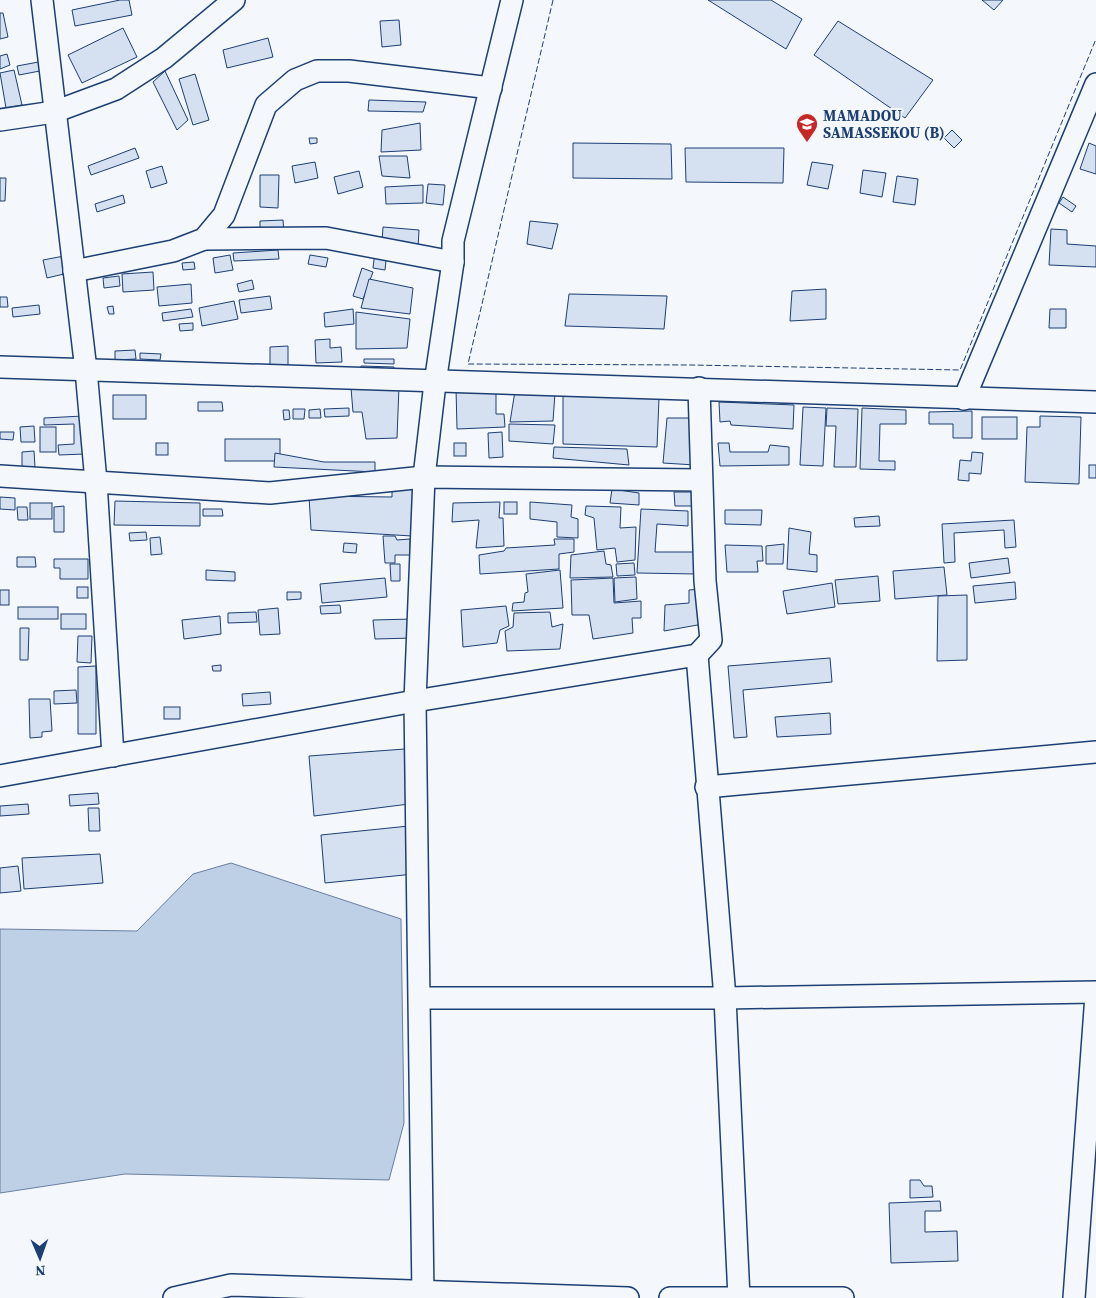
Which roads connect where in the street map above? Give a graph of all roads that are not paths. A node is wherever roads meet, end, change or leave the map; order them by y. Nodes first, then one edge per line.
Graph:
1 (42, 0) edge
2 (234, 0) edge
3 (512, 0) edge
4 (1096, 84) edge
5 (491, 88) junction
6 (54, 112) junction
7 (0, 120) edge
8 (204, 239) junction
9 (453, 262) junction
10 (74, 271) junction
11 (0, 367) edge
12 (86, 370) junction
13 (434, 383) junction
14 (699, 388) junction
15 (964, 399) junction
16 (1096, 402) edge
17 (0, 476) edge
18 (424, 477) junction
19 (701, 480) junction
20 (96, 482) junction
21 (697, 655) junction
22 (415, 701) junction
23 (1096, 752) edge
24 (113, 756) junction
25 (0, 776) edge
26 (706, 787) junction
27 (1096, 994) edge
28 (420, 998) junction
29 (724, 998) junction
30 (423, 1295) edge
31 (174, 1298) edge
32 (628, 1298) edge
33 (670, 1298) edge
34 (739, 1298) edge
35 (842, 1298) edge
36 (1074, 1298) edge

1 - 6 street
2 - 6 street
3 - 5 street
4 - 15 street
5 - 8 street
5 - 9 street
6 - 7 street
6 - 10 street
8 - 9 street
8 - 10 street
9 - 13 street
10 - 12 street
11 - 12 street
12 - 13 street
12 - 20 street
13 - 14 street
13 - 18 street
14 - 15 street
14 - 19 street
15 - 16 street
17 - 20 street
18 - 19 street
18 - 20 street
18 - 22 street
19 - 21 street
20 - 24 street
21 - 22 street
21 - 26 street
22 - 24 street
22 - 28 street
23 - 26 street
24 - 25 street
26 - 29 street
27 - 29 street
27 - 36 street
28 - 29 street
28 - 30 street
29 - 34 street
30 - 31 street
30 - 32 street
33 - 34 street
34 - 35 street

